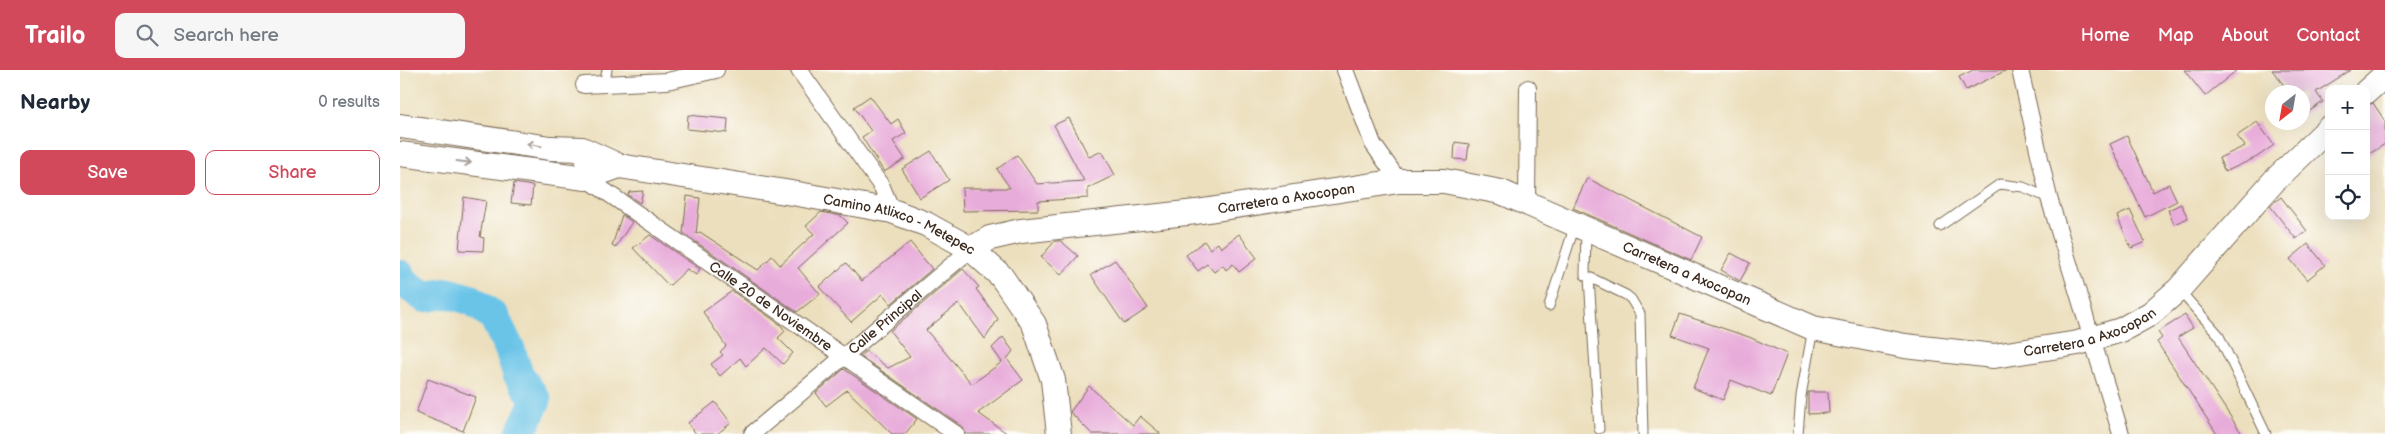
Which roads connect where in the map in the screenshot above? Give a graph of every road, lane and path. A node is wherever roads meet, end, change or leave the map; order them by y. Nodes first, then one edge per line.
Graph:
1 (716, 70) edge
2 (799, 70) edge
3 (1345, 70) edge
4 (2020, 70) edge
5 (2385, 75) edge
6 (606, 77) edge
7 (584, 86) dead end
8 (1528, 88) dead end
9 (2370, 88) edge
10 (410, 127) edge
11 (2327, 130) edge
12 (582, 150) junction
13 (408, 155) edge
14 (619, 166) junction
15 (586, 178) junction
16 (1399, 181) junction
17 (2049, 198) junction
18 (1527, 203) junction
19 (892, 211) junction
20 (1940, 226) dead end
21 (1581, 227) junction
22 (971, 249) junction
23 (1589, 278) junction
24 (2179, 289) junction
25 (1549, 306) dead end
26 (1813, 328) junction
27 (2090, 339) junction
28 (844, 357) junction
29 (1600, 429) dead end
30 (1063, 431) edge
31 (752, 434) edge
32 (956, 434) edge
33 (1643, 434) edge
34 (1798, 434) edge
35 (2121, 434) edge
36 (2266, 434) edge

1 - 6 street
2 - 19 street
3 - 16 street
4 - 17 street
5 - 9 main road
6 - 7 street
8 - 18 street
12 -> 10 main road, Camino Atlixco - Metepec
11 - 24 main road, Carretera a Axocopan
12 - 14 main road, Camino Atlixco - Metepec
12 - 15 street
13 -> 15 main road, Camino Atlixco - Metepec
14 - 15 main road, Camino Atlixco - Metepec
14 - 19 main road, Camino Atlixco - Metepec
15 - 28 street, Calle 20 de Noviembre
16 - 18 main road, Carretera a Axocopan
16 - 22 main road, Carretera a Axocopan
17 - 20 lane
17 - 27 street
18 - 21 main road, Carretera a Axocopan
19 - 22 main road, Camino Atlixco - Metepec
21 - 23 lane
21 - 25 lane
21 - 26 main road, Carretera a Axocopan
22 - 28 street, Calle Principal
22 - 30 main road, Camino Atlixco - Metepec
23 - 29 lane
23 - 33 lane
24 - 27 main road, Carretera a Axocopan
24 - 36 lane
26 - 27 main road, Carretera a Axocopan
26 - 34 lane
27 - 35 street
28 - 31 street, Calle Principal
28 - 32 street, Calle 20 de Noviembre

